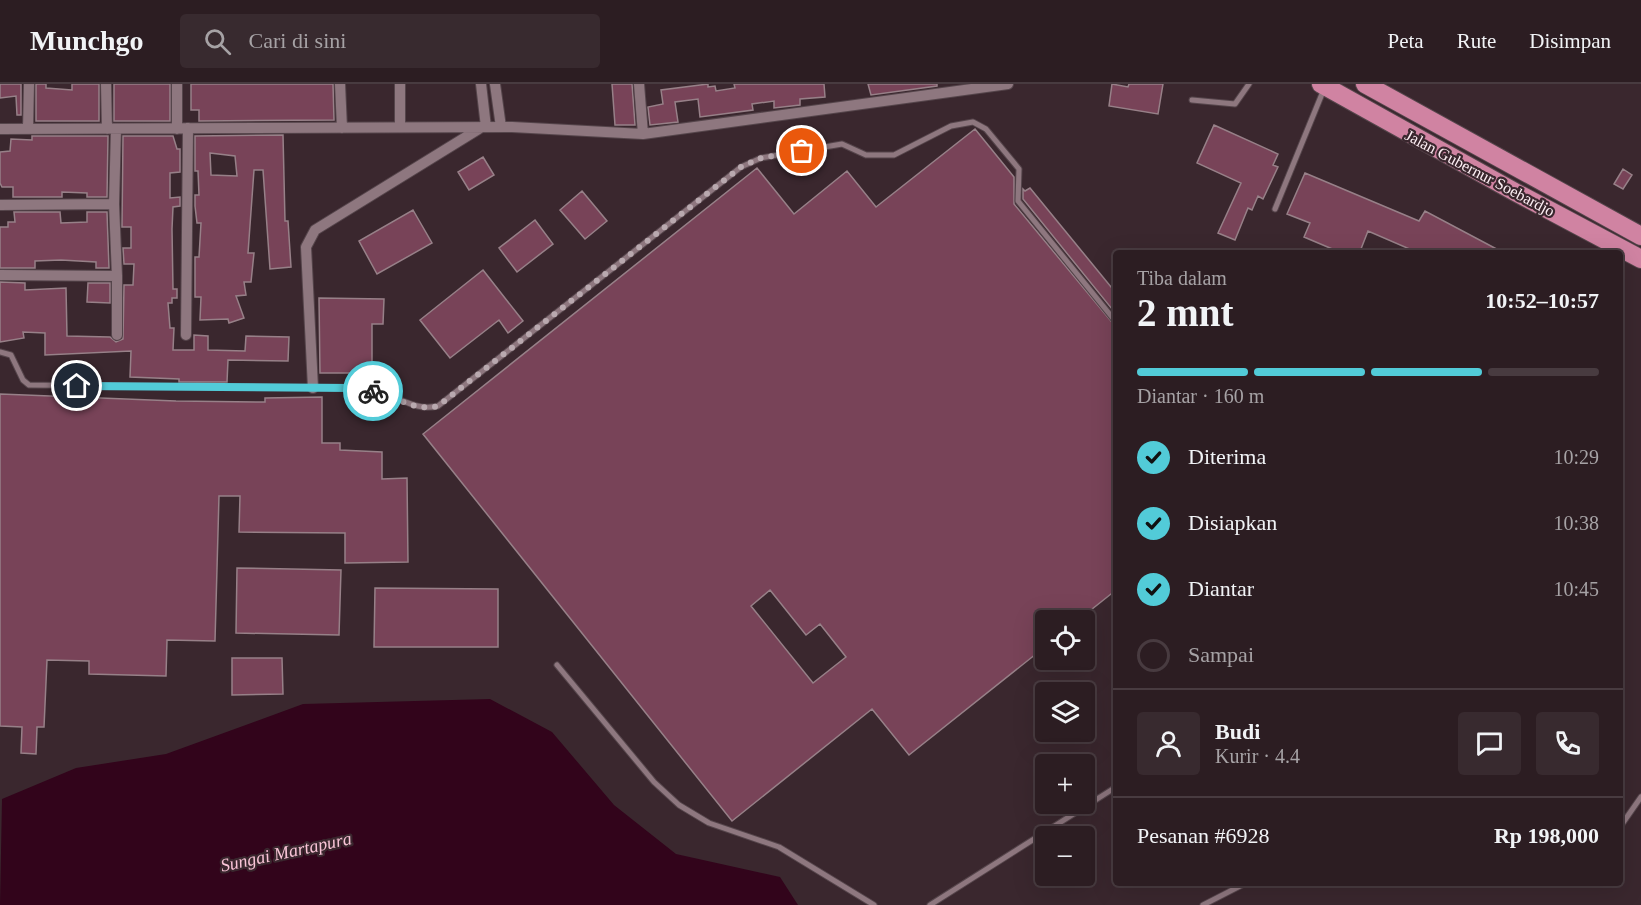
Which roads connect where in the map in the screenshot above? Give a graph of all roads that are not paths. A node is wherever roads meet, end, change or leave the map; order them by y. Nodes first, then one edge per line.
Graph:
1 (29, 84) edge
2 (106, 84) edge
3 (177, 84) edge
4 (340, 84) edge
5 (399, 84) edge
6 (481, 84) edge
7 (495, 84) edge
8 (639, 84) edge
9 (1008, 84) edge
10 (1249, 84) edge
11 (1365, 84) edge
12 (1323, 85) edge
13 (1393, 99) junction
14 (1192, 100) dead end
15 (1381, 118) junction
16 (484, 127) junction
17 (501, 127) junction
18 (183, 128) junction
19 (342, 128) junction
20 (399, 128) junction
21 (0, 129) edge
22 (28, 129) junction
23 (112, 129) junction
24 (643, 134) junction
25 (114, 204) junction
26 (0, 205) edge
27 (1275, 209) dead end
28 (1641, 236) edge
29 (1641, 259) edge
30 (0, 275) edge
31 (117, 276) junction
32 (1113, 318) edge
33 (117, 335) dead end
34 (186, 335) dead end
35 (0, 352) edge
36 (313, 388) junction
37 (556, 665) dead end
38 (1113, 789) edge
39 (1641, 797) edge
40 (1623, 823) edge
41 (1240, 886) edge
42 (874, 905) edge
43 (930, 905) edge
44 (1203, 905) edge

1 - 22 street
2 - 23 street
3 - 18 street
4 - 19 street
5 - 20 street
6 - 16 street
7 - 17 street
8 - 24 street
9 - 24 street
10 - 14 lane
11 - 13 highway, Jalan Gubernur Soebardjo
12 - 15 highway, Jalan Gubernur Soebardjo
12 - 27 lane
13 - 15 highway
13 - 28 highway, Jalan Gubernur Soebardjo
15 - 29 highway, Jalan Gubernur Soebardjo
16 - 17 street
16 - 20 street
16 - 36 street
17 - 24 street
18 - 19 street
18 - 23 street
18 - 34 street
19 - 20 street
21 - 22 street
22 - 23 street
23 - 25 street
25 - 26 street
25 - 31 street
30 - 31 street
31 - 33 street
32 - 36 lane
35 - 36 lane
37 - 42 lane
38 - 43 lane
39 - 40 lane
41 - 44 lane

